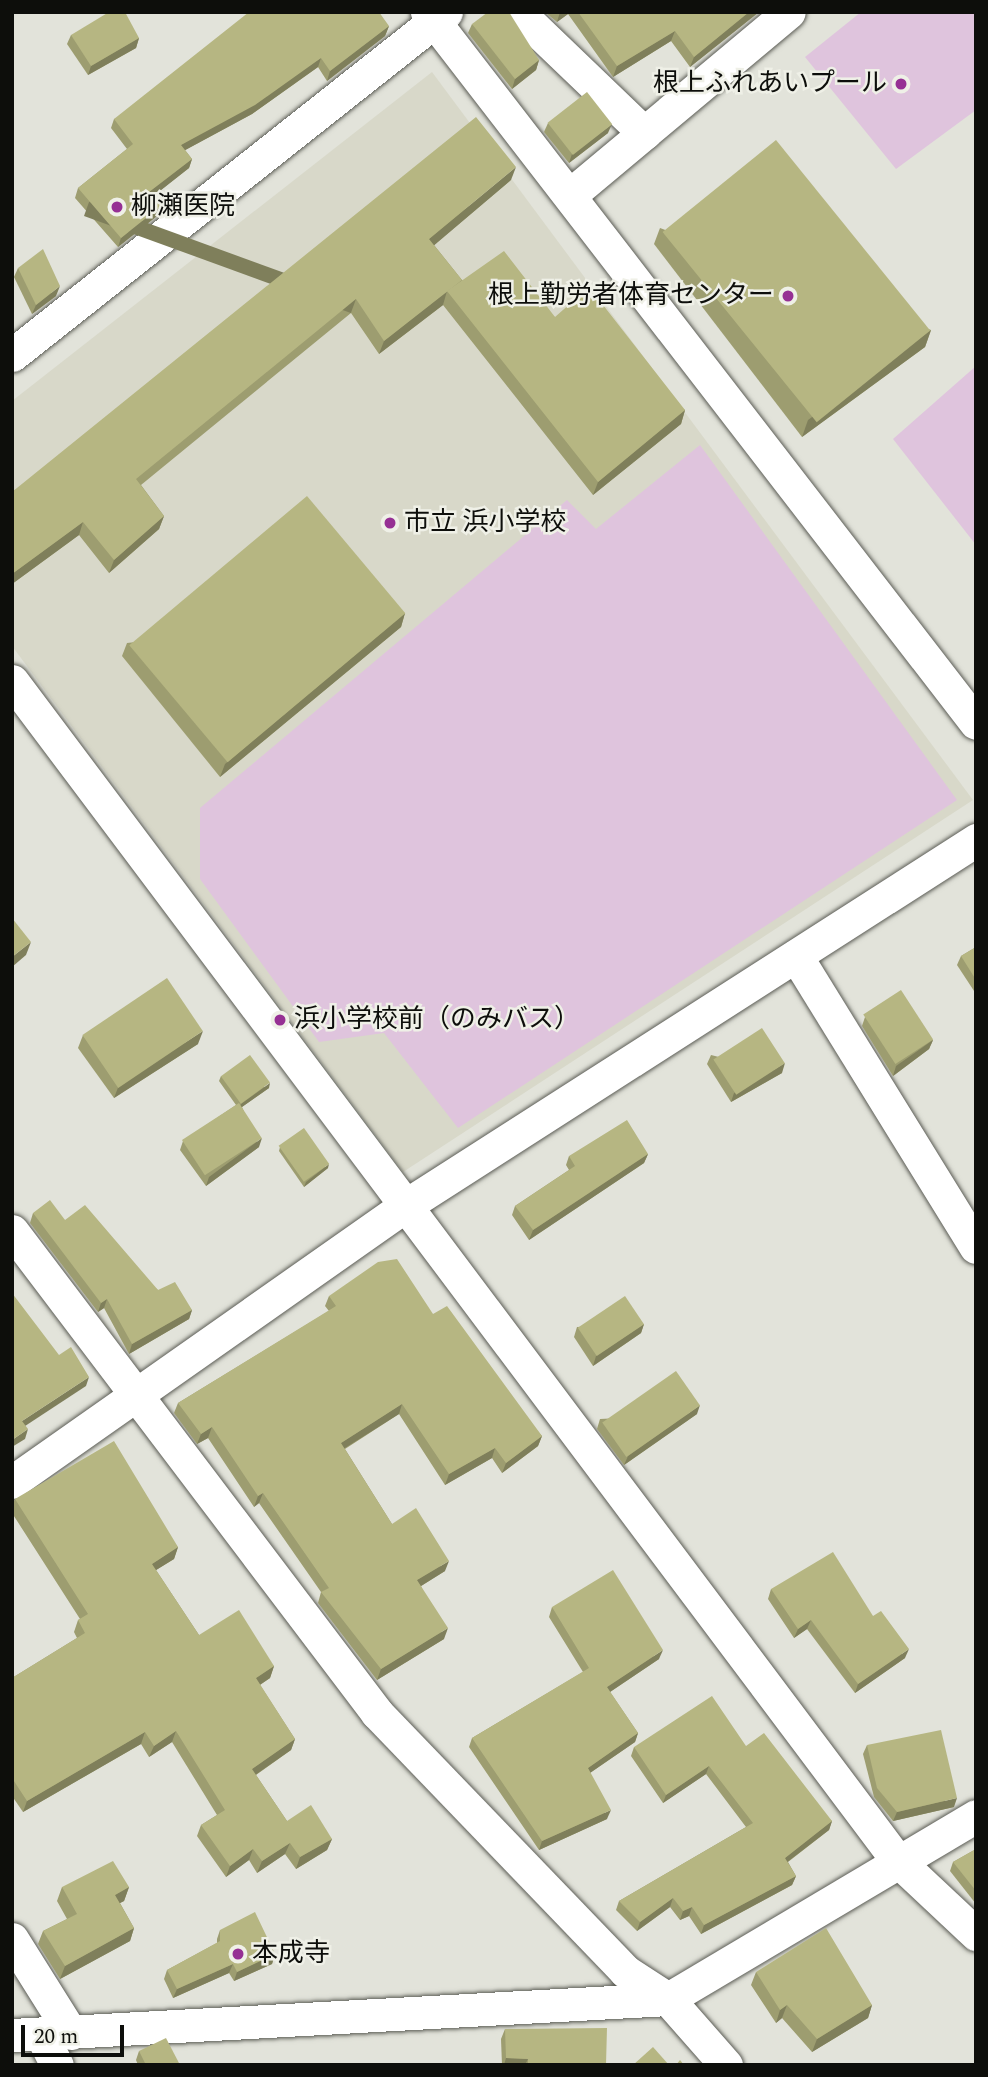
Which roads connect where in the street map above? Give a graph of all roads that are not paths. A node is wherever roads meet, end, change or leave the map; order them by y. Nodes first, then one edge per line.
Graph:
1 (518, 12) edge
2 (789, 12) edge
3 (435, 15) edge
4 (644, 133) junction
5 (570, 195) junction
6 (13, 352) edge
7 (12, 681) edge
8 (976, 723) edge
9 (976, 840) edge
10 (796, 956) junction
11 (408, 1204) junction
12 (12, 1231) edge
13 (976, 1247) edge
14 (138, 1391) junction
15 (12, 1482) edge
16 (976, 1816) edge
17 (896, 1859) junction
18 (976, 1934) edge
19 (12, 1939) edge
20 (668, 1999) junction
21 (41, 2034) edge
22 (57, 2065) edge
23 (726, 2065) edge

1 - 4 street
2 - 4 street
3 - 5 street
3 - 6 street
4 - 5 street
5 - 8 street
7 - 11 street
9 - 10 street
10 - 11 street
10 - 13 street
11 - 14 street
11 - 17 street
12 - 14 street
14 - 15 street
14 - 20 street
16 - 17 street
17 - 18 street
17 - 20 street
19 - 21 street
20 - 21 street
20 - 23 street
21 - 22 street

